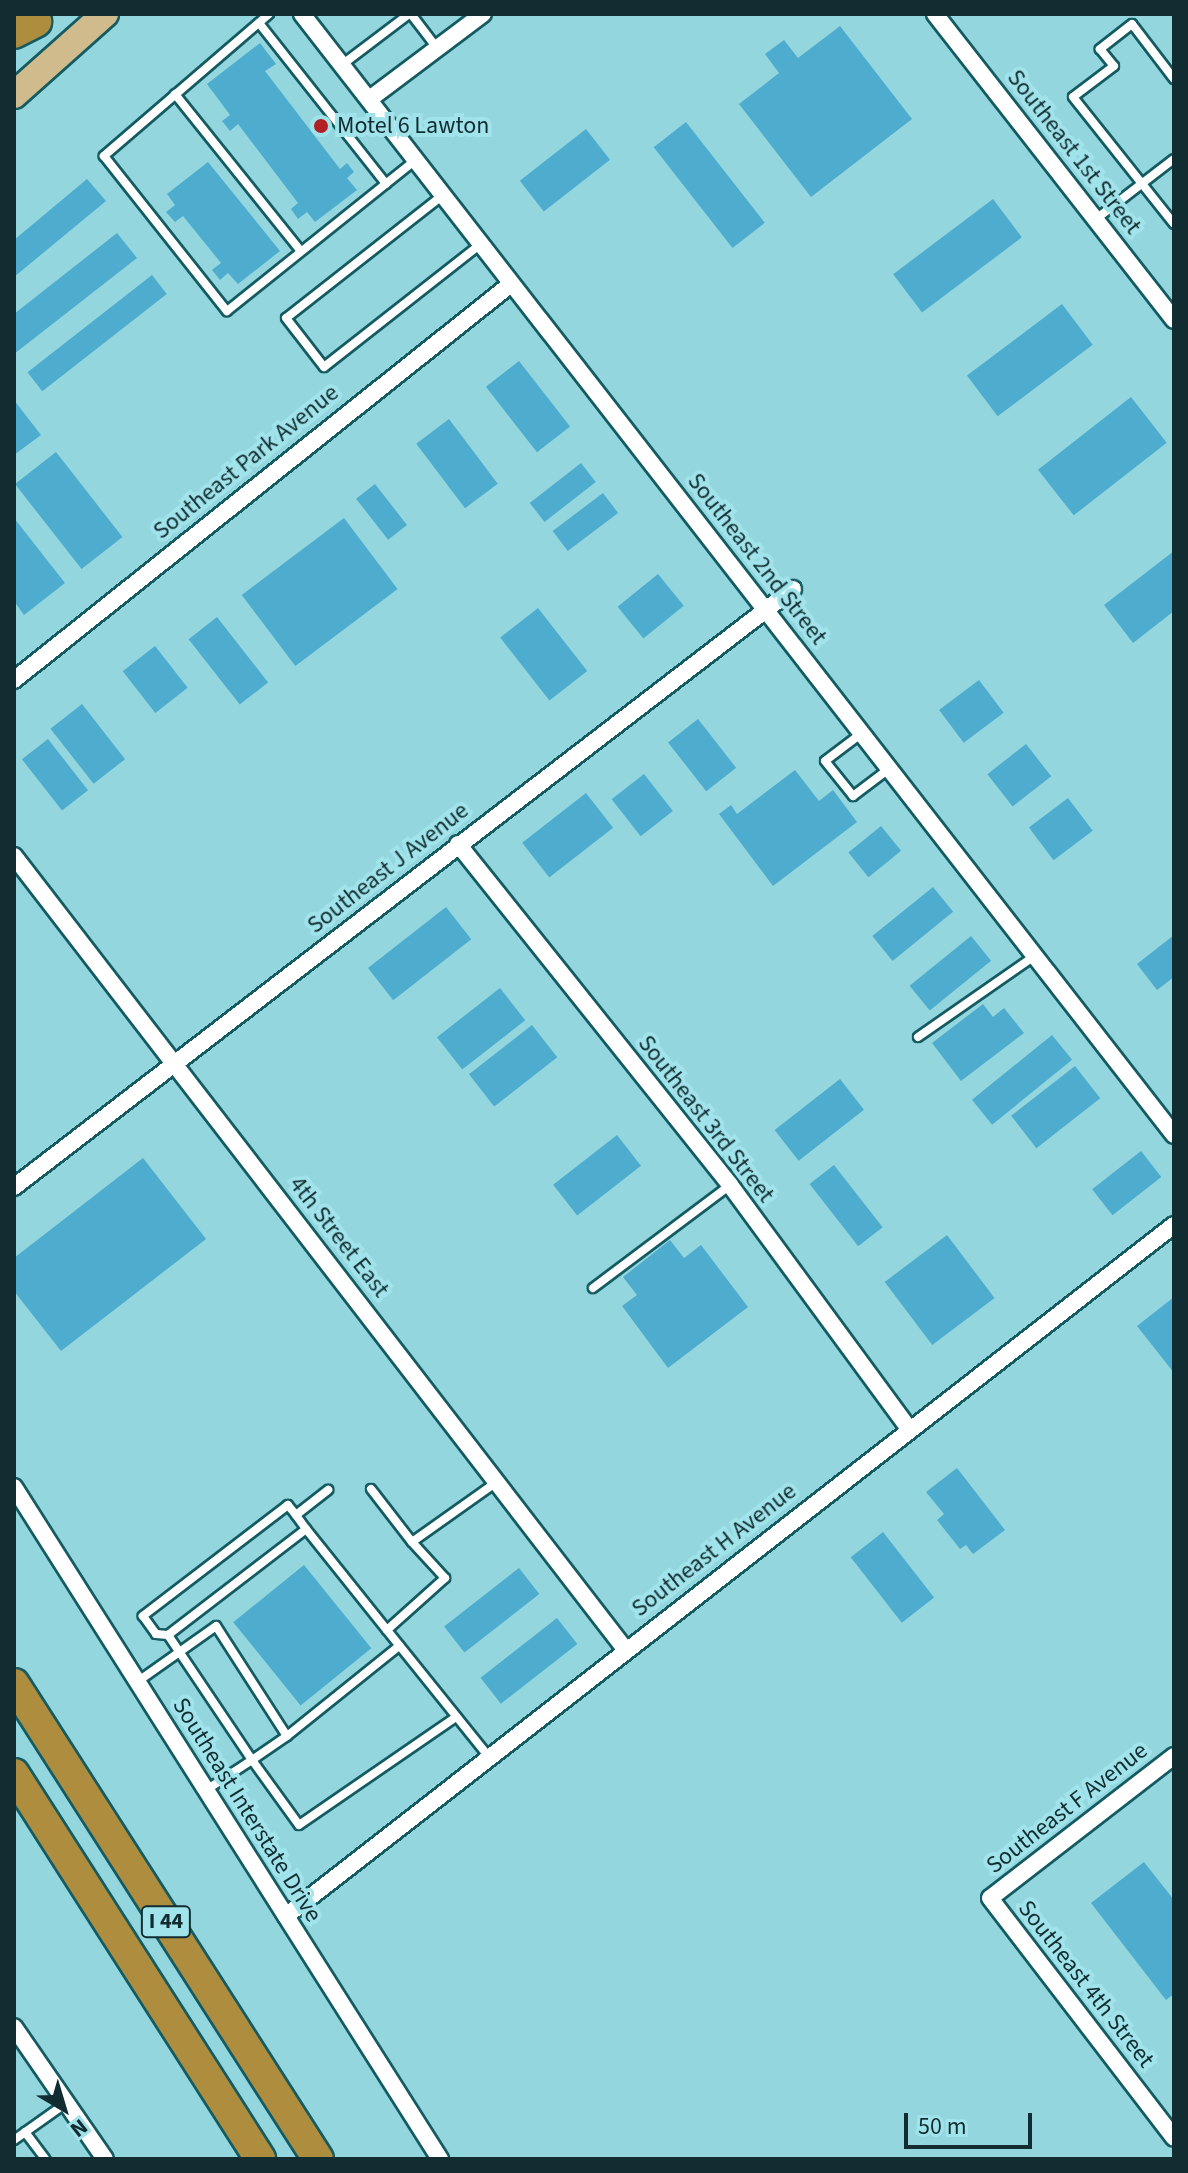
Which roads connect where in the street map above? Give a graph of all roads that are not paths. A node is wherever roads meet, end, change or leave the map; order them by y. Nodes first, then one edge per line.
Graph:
1 (105, 14) edge
2 (269, 14) edge
3 (302, 14) edge
4 (410, 14) edge
5 (483, 14) edge
6 (935, 14) edge
7 (259, 23) junction
8 (437, 48) junction
9 (343, 64) junction
10 (1174, 79) edge
11 (175, 94) junction
12 (14, 95) edge
13 (371, 98) junction
14 (417, 159) junction
15 (1174, 159) edge
16 (386, 184) junction
17 (1142, 184) junction
18 (444, 194) junction
19 (1096, 219) junction
20 (1174, 224) edge
21 (481, 244) junction
22 (301, 251) junction
23 (511, 284) junction
24 (1174, 320) edge
25 (793, 589) dead end
26 (767, 610) junction
27 (14, 680) edge
28 (863, 732) junction
29 (891, 767) junction
30 (458, 844) junction
31 (14, 856) edge
32 (1036, 954) junction
33 (918, 1037) dead end
34 (176, 1064) junction
35 (1174, 1135) edge
36 (730, 1185) junction
37 (14, 1187) edge
38 (1174, 1225) edge
39 (593, 1288) dead end
40 (909, 1429) junction
41 (498, 1481) junction
42 (14, 1487) edge
43 (371, 1489) dead end
44 (328, 1490) dead end
45 (296, 1515) junction
46 (306, 1529) junction
47 (412, 1542) junction
48 (387, 1630) junction
49 (168, 1635) junction
50 (399, 1646) junction
51 (625, 1649) junction
52 (180, 1651) junction
53 (137, 1682) junction
54 (14, 1684) edge
55 (456, 1717) junction
56 (287, 1736) junction
57 (1174, 1756) edge
58 (489, 1757) junction
59 (252, 1760) junction
60 (14, 1774) edge
61 (206, 1790) junction
62 (990, 1898) joint
63 (286, 1916) junction
64 (17, 2037) edge
65 (66, 2102) junction
66 (25, 2132) junction
67 (1174, 2138) edge
68 (14, 2140) edge
69 (45, 2159) edge
70 (105, 2159) edge
71 (260, 2159) edge
72 (318, 2159) edge
73 (440, 2159) edge

1 - 12 main road
2 - 7 lane
3 - 9 street, Southeast 2nd Street
4 - 8 lane
4 - 9 lane
5 - 8 street
6 - 19 street, Southeast 1st Street
7 - 11 lane
7 - 16 lane
8 - 13 street
9 - 13 street, Southeast 2nd Street
10 - 17 lane
11 - 22 lane
11 - 22 lane
13 - 14 street, Southeast 2nd Street
14 - 16 lane
14 - 18 street, Southeast 2nd Street
15 - 17 lane
16 - 22 lane
17 - 19 lane
17 - 20 lane
18 - 21 street, Southeast 2nd Street
18 - 21 lane
19 - 24 street, Southeast 1st Street
21 - 23 street, Southeast 2nd Street
23 - 26 street, Southeast 2nd Street
23 - 27 street, Southeast Park Avenue
25 - 26 street, Southeast J Avenue
26 - 28 street, Southeast 2nd Street
26 - 30 street, Southeast J Avenue
28 - 29 street, Southeast 2nd Street
28 - 29 lane
29 - 32 street, Southeast 2nd Street
30 - 34 street, Southeast J Avenue
30 - 36 street, Southeast 3rd Street
31 - 34 street, 4th Street East
32 - 33 lane
32 - 35 street, Southeast 2nd Street
34 - 37 street, Southeast J Avenue
34 - 41 street, 4th Street East
36 - 39 lane
36 - 40 street, Southeast 3rd Street
38 - 40 street, Southeast H Avenue
40 - 51 street, Southeast H Avenue
41 - 47 lane
41 - 51 street, 4th Street East
42 - 53 street, Southeast Interstate Drive
43 - 47 lane
44 - 45 lane
45 - 46 lane
45 - 49 lane
46 - 48 lane
46 - 49 lane
47 - 48 lane
48 - 50 lane
49 - 52 lane
50 - 55 lane
50 - 56 lane
51 - 58 street, Southeast H Avenue
52 - 53 lane
52 - 56 lane
52 - 59 lane
53 - 61 street, Southeast Interstate Drive
54 - 72 highway, I 44
55 - 58 lane
55 - 59 lane
56 - 59 lane
57 - 62 street, Southeast F Avenue
58 - 63 street, Southeast H Avenue
59 - 61 lane
60 - 71 highway, I 44
61 - 63 street, Southeast Interstate Drive
62 - 67 street, Southeast 4th Street
63 - 73 street, Southeast Interstate Drive
64 - 65 street
65 - 66 lane
65 - 70 street
66 - 68 lane
66 - 69 lane

